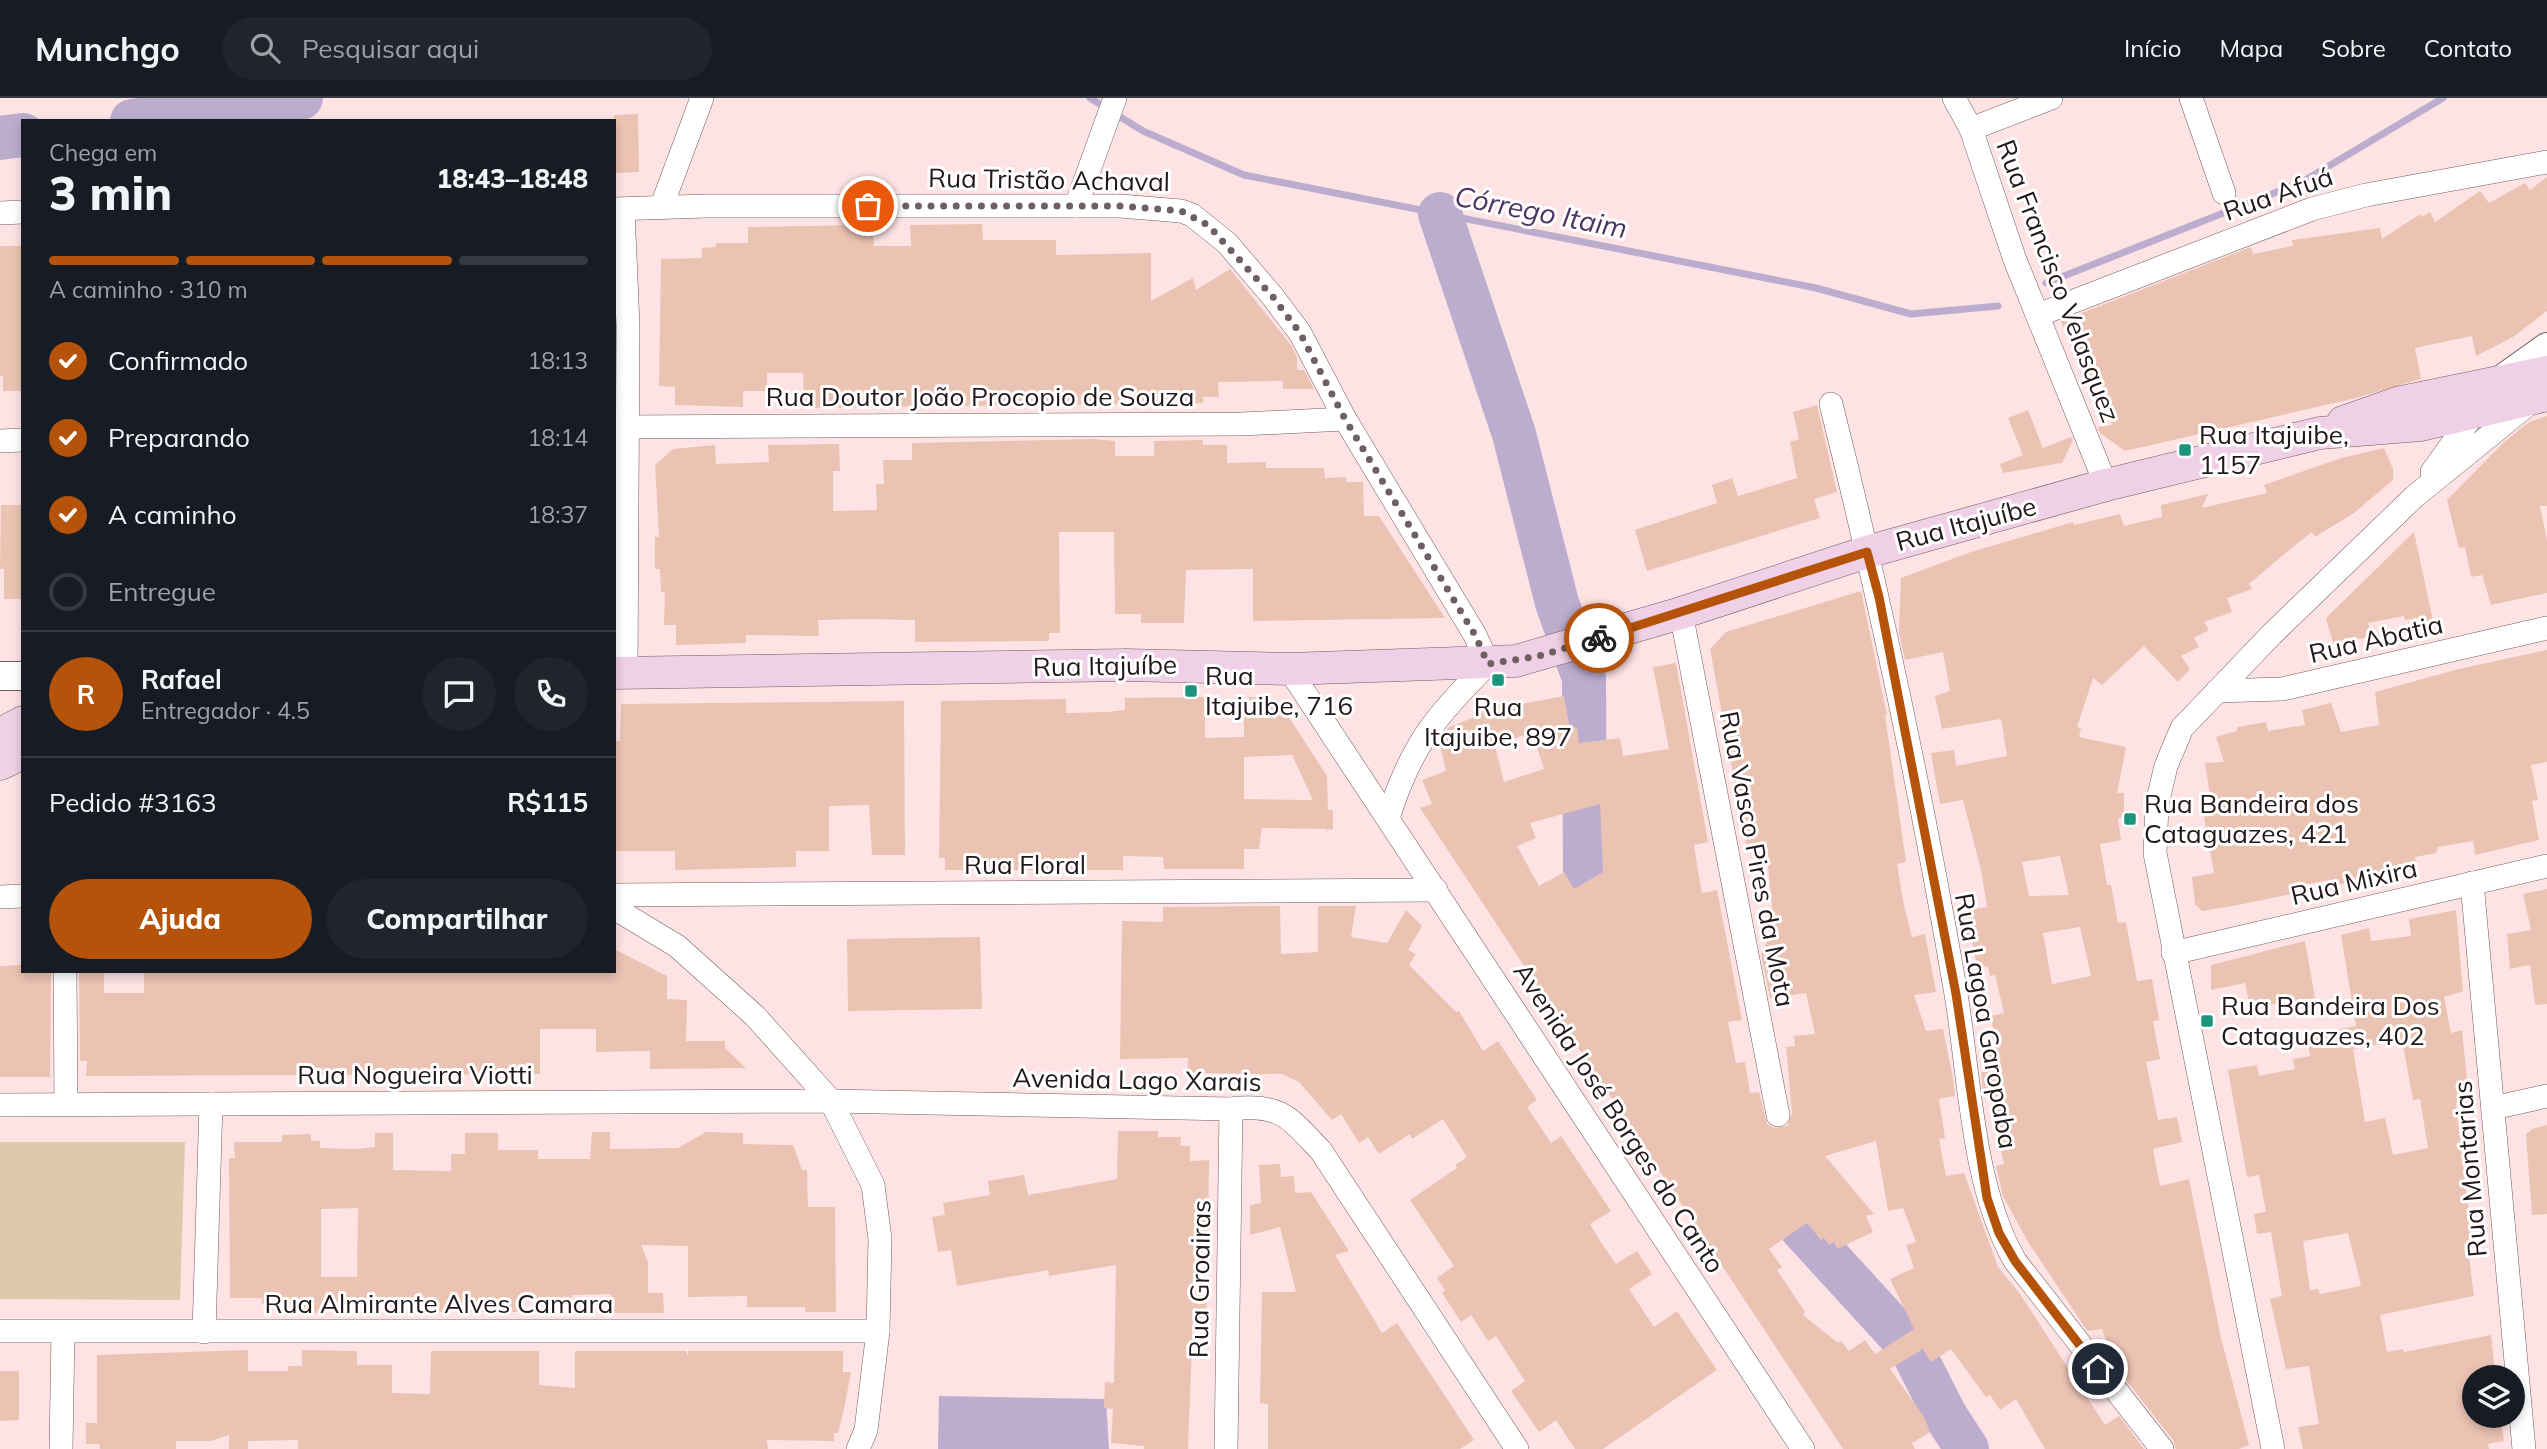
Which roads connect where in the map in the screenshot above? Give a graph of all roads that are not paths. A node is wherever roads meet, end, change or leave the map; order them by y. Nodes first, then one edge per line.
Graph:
1 (702, 98) edge
2 (1115, 98) edge
3 (1954, 98) edge
4 (2051, 98) edge
5 (2191, 98) edge
6 (1971, 129) junction
7 (2547, 162) edge
8 (2224, 193) dead end
9 (1076, 206) junction
10 (661, 208) junction
11 (619, 209) edge
12 (21, 212) edge
13 (0, 213) edge
14 (2036, 311) junction
15 (2547, 347) edge
16 (2500, 380) junction
17 (2544, 388) edge
18 (1831, 404) dead end
19 (2475, 412) junction
20 (1345, 419) junction
21 (621, 427) edge
22 (2320, 433) junction
23 (21, 440) edge
24 (0, 441) edge
25 (2106, 485) junction
26 (2414, 497) junction
27 (1867, 552) junction
28 (1681, 613) junction
29 (2547, 628) edge
30 (1488, 664) junction
31 (1289, 668) junction
32 (620, 673) edge
33 (0, 676) edge
34 (21, 676) edge
35 (2217, 691) junction
36 (21, 723) edge
37 (0, 734) edge
38 (21, 754) edge
39 (0, 764) edge
40 (1388, 818) junction
41 (2547, 866) edge
42 (2472, 883) junction
43 (1436, 890) junction
44 (616, 895) edge
45 (21, 896) edge
46 (0, 897) edge
47 (616, 909) edge
48 (2173, 953) junction
49 (65, 973) edge
50 (2547, 1096) edge
51 (831, 1101) junction
52 (66, 1104) junction
53 (211, 1104) junction
54 (0, 1105) edge
55 (2493, 1108) junction
56 (1231, 1109) junction
57 (1778, 1115) dead end
58 (0, 1331) edge
59 (877, 1331) junction
60 (63, 1332) junction
61 (204, 1332) junction
62 (61, 1449) edge
63 (858, 1449) edge
64 (1226, 1449) edge
65 (1517, 1449) edge
66 (1803, 1449) edge
67 (2162, 1449) edge
68 (2273, 1449) edge
69 (2524, 1449) edge

1 - 10 street
2 - 9 street
3 - 6 street, Rua Francisco Velasquez
4 - 6 street
5 - 8 street
6 - 14 street, Rua Francisco Velasquez
7 - 14 street, Rua Afuá
9 - 10 street, Rua Tristão Achaval
9 - 20 street, Rua Tristão Achaval
10 - 11 street, Rua Tristão Achaval
11 - 21 street
12 - 13 street
14 - 25 street, Rua Francisco Velasquez
15 - 16 street
16 - 17 main road, Rua Itajuíbe
16 - 19 street
16 - 22 main road, Rua Itajuíbe
17 - 19 main road, Rua Itajuíbe
17 - 26 street
18 - 27 street, Rua Lagoa Garopaba
19 - 22 main road, Rua Itajuíbe
19 - 26 street
20 - 21 street, Rua Doutor João Procopio de Souza
20 - 30 street, Rua Tristão Achaval
21 - 32 street
22 - 25 main road, Rua Itajuíbe
23 - 24 street
25 - 27 main road, Rua Itajuíbe
26 - 35 street
27 - 28 main road, Rua Itajuíbe
27 - 67 street, Rua Lagoa Garopaba
28 - 30 main road, Rua Itajuíbe
28 - 57 street, Rua Vasco Pires da Mota
29 - 35 street, Rua Abatia
30 - 31 main road, Rua Itajuíbe
30 - 40 street
31 - 32 main road, Rua Itajuíbe
31 - 40 street, Avenida José Borges do Canto
33 - 34 street
35 - 48 street
36 - 37 main road
38 - 39 main road
40 - 43 street, Avenida José Borges do Canto
41 - 42 street, Rua Mixira
42 - 48 street, Rua Mixira
42 - 55 street, Rua Montarias
43 - 44 street, Rua Floral
43 - 66 street, Avenida José Borges do Canto
45 - 46 street
47 - 51 street
48 - 68 street
49 - 52 street
50 - 55 street
51 - 53 street, Rua Nogueira Viotti
51 - 56 street, Avenida Lago Xarais
51 - 59 street
52 - 53 street, Rua Nogueira Viotti
52 - 54 street, Rua Nogueira Viotti
53 - 61 street
55 - 69 street, Rua Montarias
56 - 64 street, Rua Groairas
56 - 65 street, Avenida Lago Xarais
58 - 60 street, Rua Almirante Alves Camara
59 - 61 street, Rua Almirante Alves Camara
59 - 63 street
60 - 61 street, Rua Almirante Alves Camara
60 - 62 street

